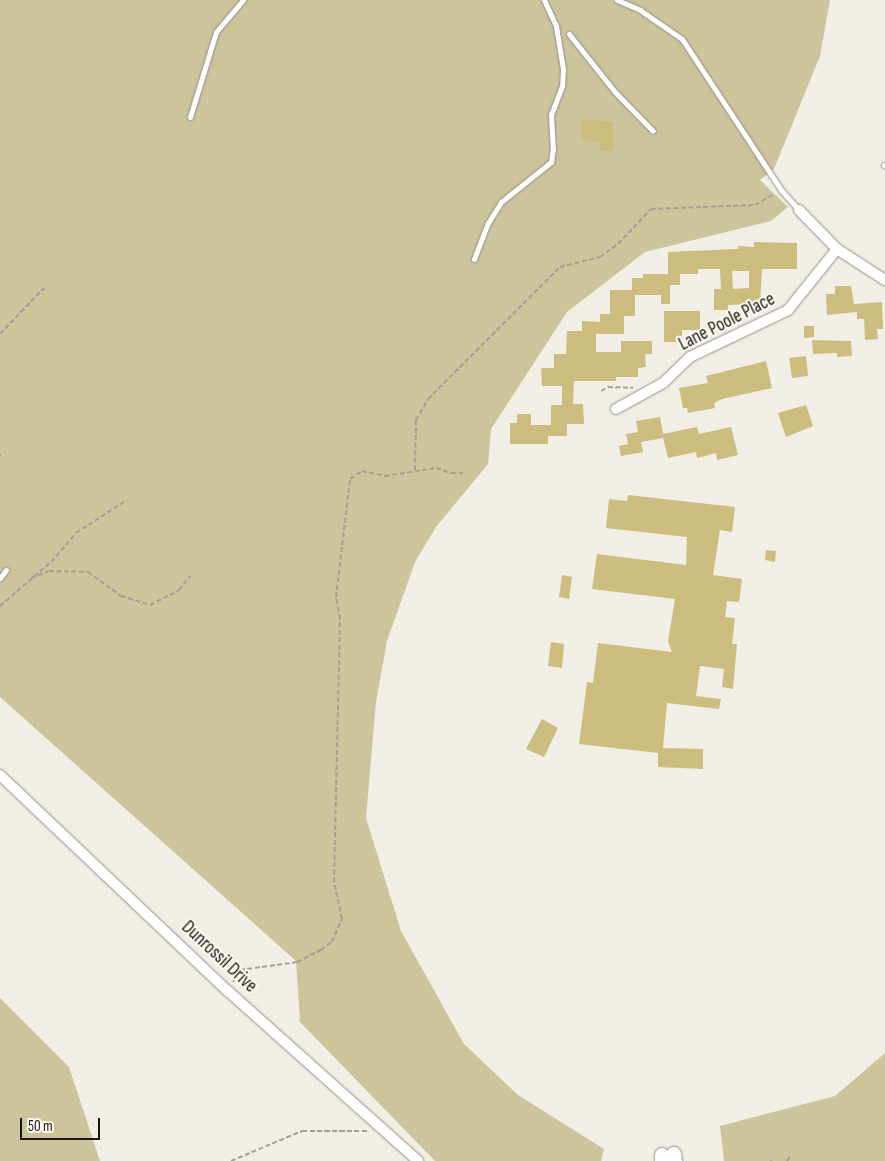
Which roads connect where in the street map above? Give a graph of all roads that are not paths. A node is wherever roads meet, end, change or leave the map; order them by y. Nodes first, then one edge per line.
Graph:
1 (243, 0) edge
2 (544, 0) edge
3 (617, 0) edge
4 (569, 34) dead end
5 (190, 117) dead end
6 (653, 131) dead end
7 (799, 210) joint
8 (837, 249) junction
9 (474, 259) dead end
10 (885, 280) edge
11 (616, 409) dead end
12 (6, 570) dead end
13 (0, 578) edge
14 (0, 775) edge
15 (418, 1161) edge

1 - 5 lane
2 - 9 lane
3 - 7 lane
4 - 6 lane
7 - 8 street
8 - 10 street
8 - 11 street, Lane Poole Place
12 - 13 lane
14 - 15 street, Dunrossil Drive

